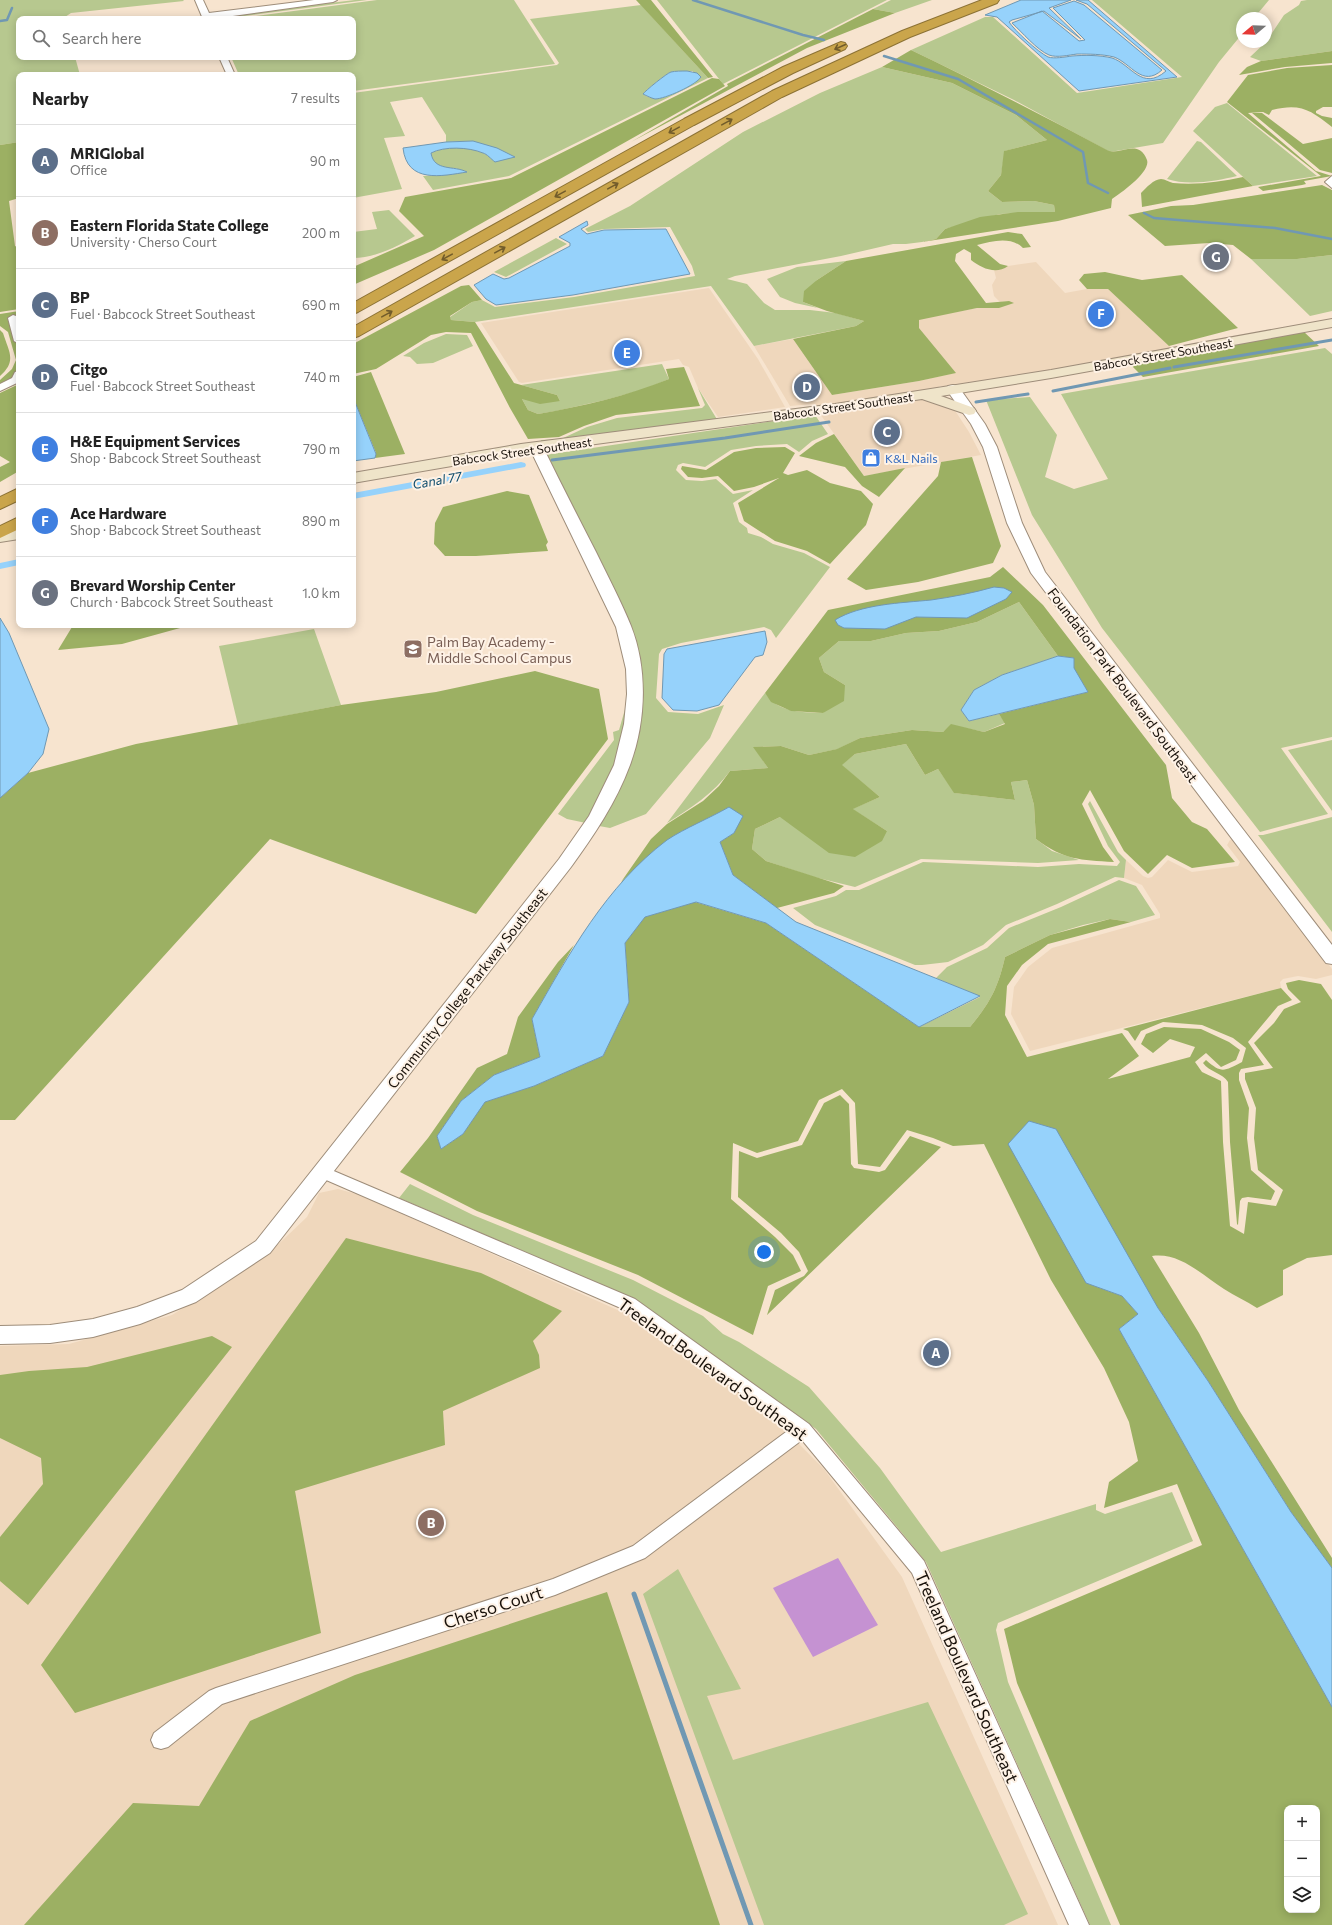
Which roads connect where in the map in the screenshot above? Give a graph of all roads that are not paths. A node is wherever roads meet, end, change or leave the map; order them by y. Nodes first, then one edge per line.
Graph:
1 (199, 0) edge
2 (333, 0) edge
3 (993, 0) edge
4 (205, 16) edge
5 (220, 16) edge
6 (850, 42) dead end
7 (224, 60) edge
8 (230, 72) edge
9 (356, 307) edge
10 (16, 318) edge
11 (0, 320) edge
12 (1332, 323) edge
13 (356, 331) edge
14 (16, 380) edge
15 (0, 388) edge
16 (953, 390) junction
17 (924, 394) junction
18 (969, 411) junction
19 (536, 448) junction
20 (356, 478) edge
21 (16, 495) edge
22 (0, 504) edge
23 (16, 524) edge
24 (0, 533) edge
25 (16, 534) edge
26 (0, 537) edge
27 (1332, 958) edge
28 (322, 1172) junction
29 (0, 1335) edge
30 (803, 1429) junction
31 (161, 1740) dead end
32 (1079, 1925) edge

1 - 4 street
2 - 5 street
13 -> 3 highway
6 -> 9 highway
7 - 8 street
10 - 11 street
12 - 16 main road, Babcock Street Southeast
14 - 15 street
16 - 17 main road, Babcock Street Southeast
16 - 18 street, Foundation Park Boulevard Southeast
17 - 18 main road
17 - 19 main road, Babcock Street Southeast
18 - 27 street, Foundation Park Boulevard Southeast
19 - 20 main road, Babcock Street Southeast
19 - 28 street, Community College Parkway Southeast
21 - 22 highway
23 - 24 highway
25 - 26 main road
28 - 29 street, Community College Parkway Southeast
28 - 30 street, Treeland Boulevard Southeast
30 - 31 street, Cherso Court
30 - 32 street, Treeland Boulevard Southeast

